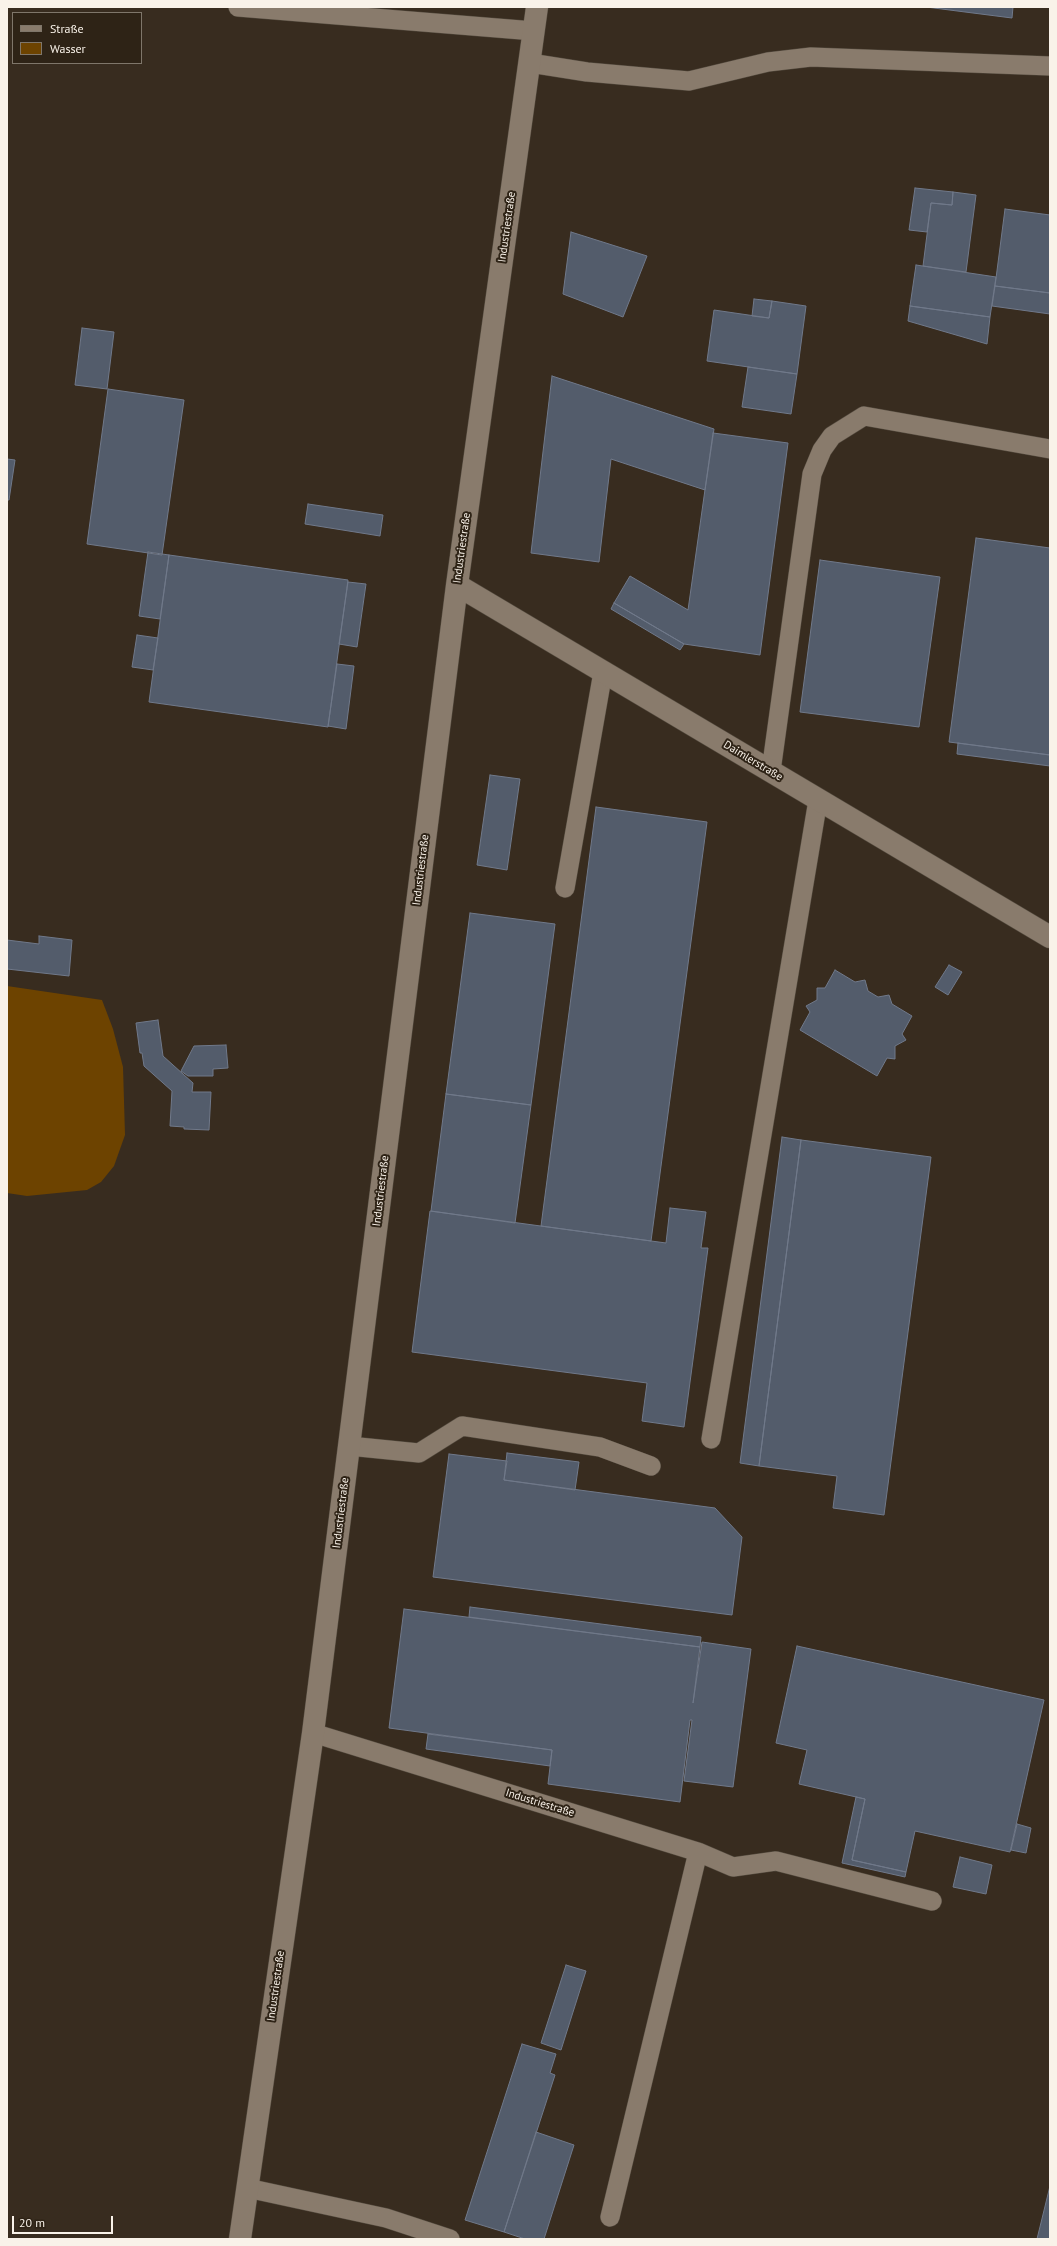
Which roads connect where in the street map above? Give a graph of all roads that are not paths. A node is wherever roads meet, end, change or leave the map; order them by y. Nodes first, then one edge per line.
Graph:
1 (238, 7) edge
2 (537, 7) edge
3 (534, 31) junction
4 (530, 63) junction
5 (1050, 66) edge
6 (1050, 449) edge
7 (457, 585) junction
8 (603, 672) junction
9 (771, 772) junction
10 (818, 800) junction
11 (565, 888) dead end
12 (1050, 937) edge
13 (711, 1439) dead end
14 (349, 1446) junction
15 (651, 1466) dead end
16 (313, 1734) junction
17 (698, 1852) junction
18 (932, 1901) dead end
19 (247, 2188) junction
20 (610, 2217) dead end
21 (240, 2239) edge
22 (450, 2239) edge

1 - 3 lane
2 - 3 street, Industriestraße
3 - 4 street, Industriestraße
4 - 5 lane
4 - 7 street, Industriestraße
6 - 9 lane
7 - 8 street, Daimlerstraße
7 - 14 street, Industriestraße
8 - 9 street, Daimlerstraße
8 - 11 lane
9 - 10 street, Daimlerstraße
10 - 12 street, Daimlerstraße
10 - 13 lane
14 - 15 lane
14 - 16 street, Industriestraße
16 - 17 lane, Industriestraße
16 - 19 street, Industriestraße
17 - 18 lane, Industriestraße
17 - 20 lane
19 - 21 street, Industriestraße
19 - 22 lane

